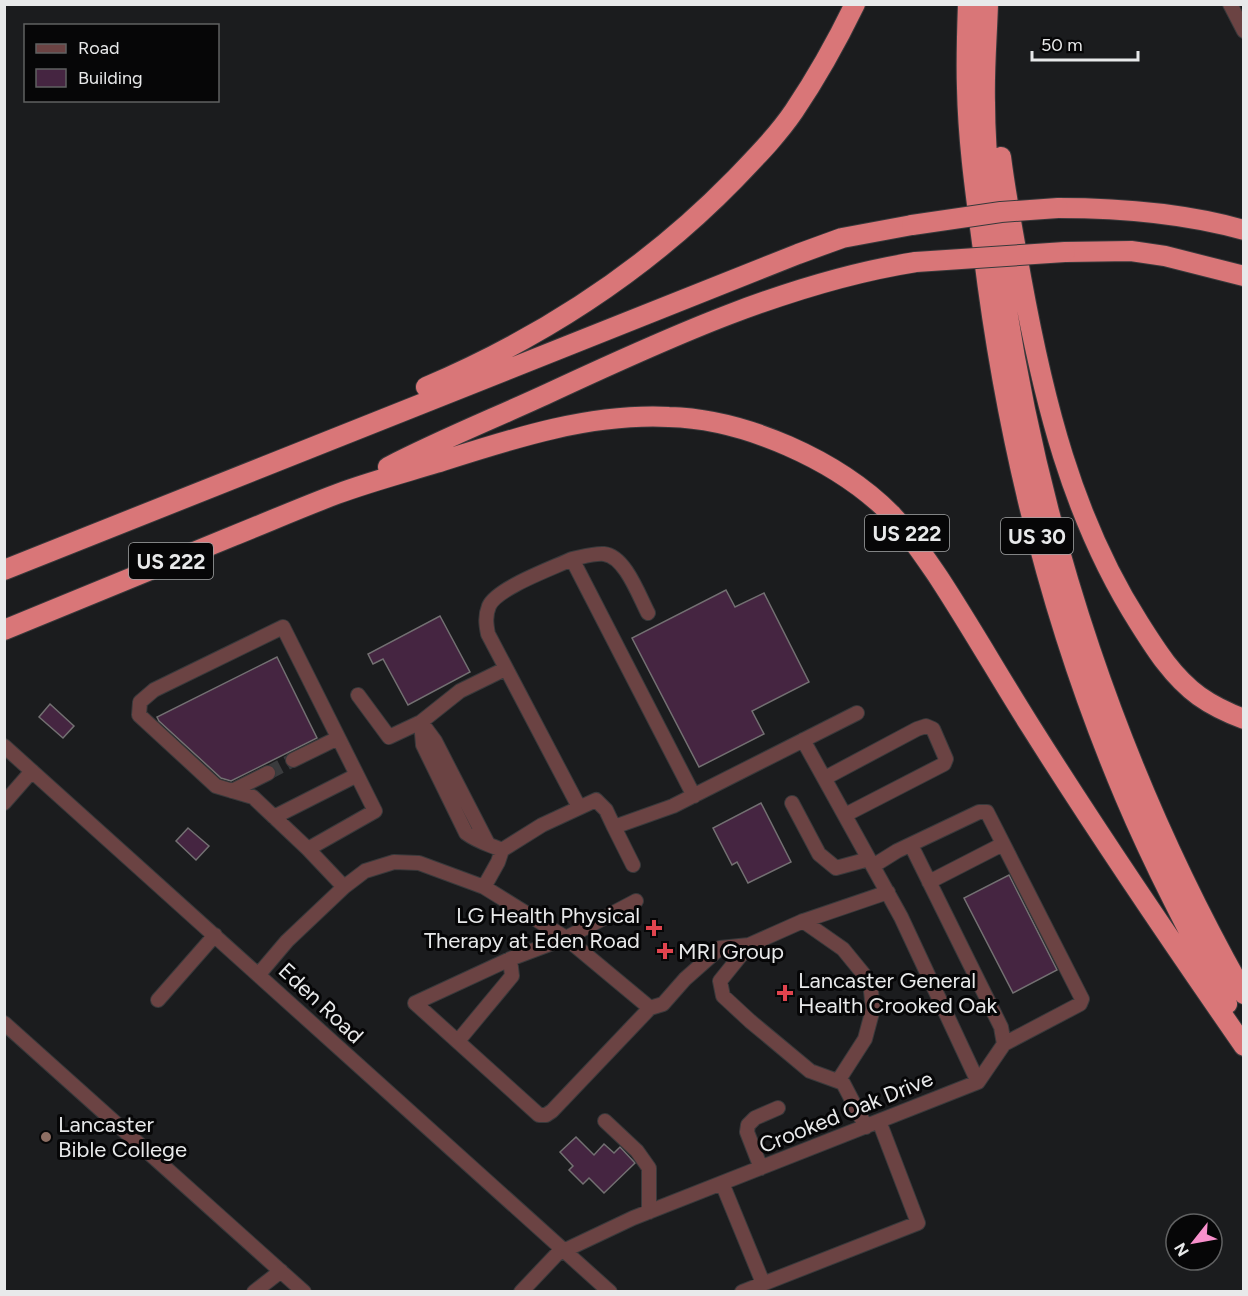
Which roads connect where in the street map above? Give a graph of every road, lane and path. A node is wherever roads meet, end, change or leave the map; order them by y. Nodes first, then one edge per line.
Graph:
1 (855, 4) edge
2 (968, 4) edge
3 (988, 4) edge
4 (1235, 7) edge
5 (1244, 32) edge
6 (1244, 230) edge
7 (1244, 276) edge
8 (338, 494) junction
9 (78, 539) junction
10 (572, 559) junction
11 (4, 570) edge
12 (648, 613) dead end
13 (4, 630) edge
14 (505, 669) junction
15 (358, 695) dead end
16 (857, 713) dead end
17 (1244, 719) edge
18 (422, 722) junction
19 (338, 738) junction
20 (803, 740) junction
21 (4, 746) edge
22 (293, 760) tunnel mouth
23 (32, 771) junction
24 (268, 773) tunnel mouth
25 (357, 775) junction
26 (825, 778) junction
27 (232, 791) junction
28 (694, 796) junction
29 (4, 803) edge
30 (792, 803) dead end
31 (579, 807) junction
32 (845, 815) junction
33 (274, 817) junction
34 (614, 827) junction
35 (1004, 844) junction
36 (910, 845) junction
37 (308, 849) junction
38 (502, 850) junction
39 (871, 862) junction
40 (633, 865) dead end
41 (929, 882) junction
42 (344, 887) junction
43 (484, 888) junction
44 (888, 892) junction
45 (636, 901) dead end
46 (803, 921) junction
47 (215, 935) junction
48 (566, 938) junction
49 (749, 945) junction
50 (510, 959) junction
51 (704, 961) junction
52 (259, 974) junction
53 (723, 978) junction
54 (1244, 994) edge
55 (158, 1000) dead end
56 (650, 1008) junction
57 (4, 1023) edge
58 (1244, 1031) edge
59 (458, 1041) junction
60 (1004, 1044) junction
61 (1244, 1046) edge
62 (838, 1081) junction
63 (978, 1082) junction
64 (778, 1108) dead end
65 (605, 1121) dead end
66 (879, 1121) junction
67 (866, 1127) junction
68 (761, 1168) junction
69 (722, 1183) junction
70 (649, 1212) junction
71 (563, 1250) junction
72 (281, 1271) junction
73 (763, 1283) junction
74 (254, 1292) edge
75 (304, 1292) edge
76 (521, 1292) edge
77 (610, 1292) edge
78 (742, 1292) edge

1 - 9 highway
2 - 58 highway, US 30
3 - 17 highway
3 - 54 highway, US 30
4 - 5 street
6 - 9 highway, US 222, bridge
7 - 8 highway, bridge
8 - 13 highway, US 222
8 - 61 highway, US 222
9 - 11 highway, US 222
10 - 12 street
10 - 14 street
10 - 28 street
14 - 18 street
14 - 31 street
15 - 18 street
16 - 20 street
18 - 38 street
19 - 22 street
19 - 25 street
19 - 27 street
20 - 26 street
20 - 28 street
21 - 23 street, Eden Road
23 - 29 street
23 - 47 street, Eden Road
24 - 27 street
25 - 33 street
25 - 37 street
26 - 32 street
26 - 32 street
27 - 33 street
28 - 34 street
30 - 39 street
31 - 34 street
31 - 38 street
32 - 39 street
33 - 37 street
34 - 40 street
35 - 36 street
35 - 41 street
35 - 60 street
36 - 39 street
36 - 41 street
37 - 42 street
38 - 43 street
39 - 44 street
41 - 60 street
42 - 43 street
42 - 52 street
43 - 48 street
44 - 46 street
44 - 63 street
45 - 48 street
46 - 49 street
46 - 62 street
47 - 52 street, Eden Road
47 - 55 street
48 - 50 street
48 - 56 street
49 - 51 street
49 - 53 street
50 - 59 street
50 - 59 street
51 - 53 street
51 - 56 street
52 - 71 street, Eden Road
53 - 62 street
56 - 59 street
57 - 72 street
60 - 63 street
62 - 67 street
63 - 66 street, Crooked Oak Drive
64 - 68 street
65 - 70 street
66 - 67 street, Crooked Oak Drive
66 - 73 street
67 - 68 street, Crooked Oak Drive
68 - 69 street, Crooked Oak Drive
69 - 70 street, Crooked Oak Drive
69 - 73 street
70 - 71 street, Crooked Oak Drive
71 - 76 street, Crooked Oak Drive
71 - 77 street, Eden Road
72 - 74 street
72 - 75 street
73 - 78 street

